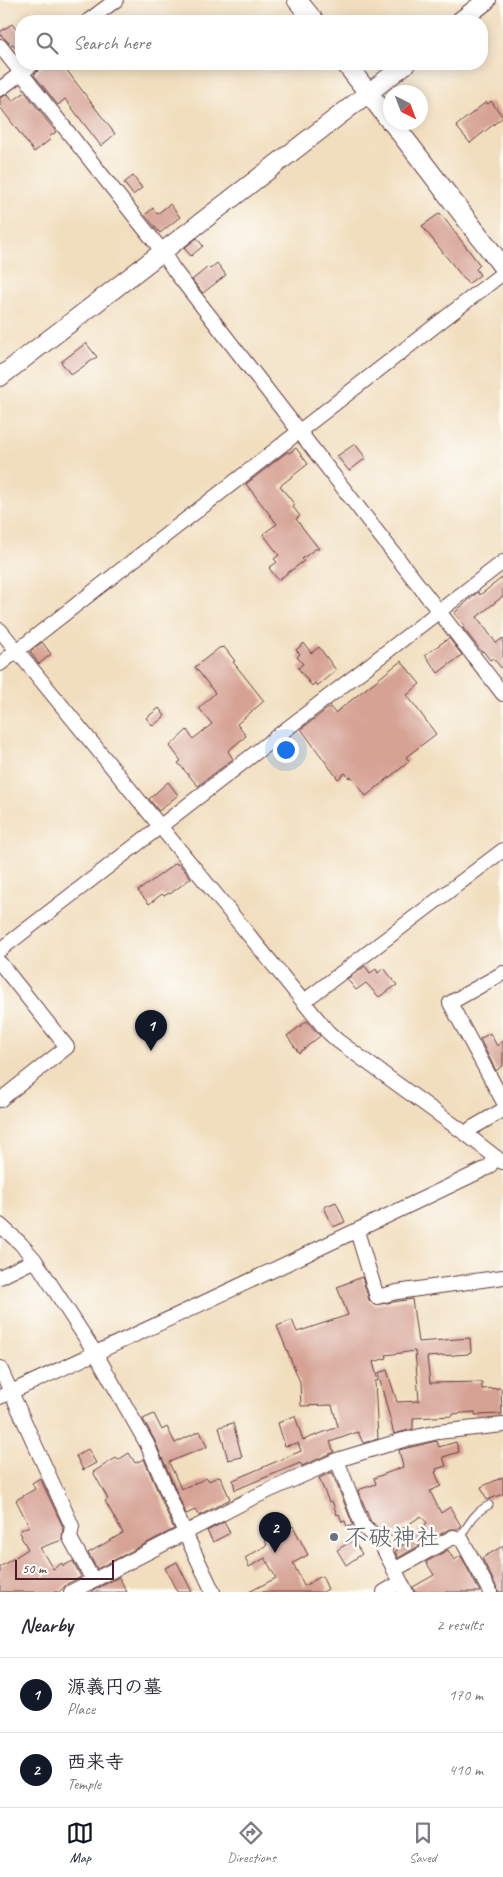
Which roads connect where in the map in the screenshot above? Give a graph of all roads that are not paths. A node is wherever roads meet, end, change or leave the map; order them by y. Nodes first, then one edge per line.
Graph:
1 (116, 0) edge
2 (297, 0) edge
3 (487, 0) edge
4 (96, 15) edge
5 (309, 15) edge
6 (468, 15) edge
7 (0, 46) edge
8 (15, 65) edge
9 (19, 70) edge
10 (25, 70) edge
11 (351, 70) edge
12 (398, 70) edge
13 (21, 73) junction
14 (0, 90) edge
15 (369, 92) junction
16 (383, 111) edge
17 (397, 130) edge
18 (162, 251) junction
19 (503, 266) edge
20 (503, 273) edge
21 (0, 377) edge
22 (300, 432) junction
23 (503, 562) edge
24 (439, 611) junction
25 (0, 630) edge
26 (17, 651) junction
27 (0, 664) edge
28 (503, 694) edge
29 (161, 826) junction
30 (503, 850) edge
31 (0, 950) edge
32 (0, 962) edge
33 (503, 973) edge
34 (303, 1002) junction
35 (0, 1100) edge
36 (503, 1101) edge
37 (503, 1110) edge
38 (466, 1134) junction
39 (499, 1160) edge
40 (0, 1225) edge
41 (357, 1231) junction
42 (35, 1260) junction
43 (0, 1277) edge
44 (503, 1277) edge
45 (96, 1354) junction
46 (0, 1368) edge
47 (6, 1394) edge
48 (503, 1426) edge
49 (337, 1460) junction
50 (489, 1505) dead end
51 (185, 1533) junction
52 (459, 1539) junction
53 (92, 1580) junction
54 (400, 1581) edge
55 (71, 1592) edge
56 (213, 1592) edge
57 (384, 1592) edge
58 (490, 1592) edge

1 - 4 street
2 - 5 main road
3 - 6 street
7 - 8 street
9 - 13 street
10 - 13 street
11 - 15 main road
12 - 15 street
13 - 14 street
13 - 18 street
15 - 16 main road
15 - 18 street
17 - 19 main road
18 - 21 street
18 - 22 street
20 - 22 street
22 - 24 street
22 - 26 street
23 - 24 street
24 - 28 street
24 - 29 street
25 - 26 street
26 - 27 street
26 - 29 street
29 - 31 street
29 - 34 street
30 - 34 street
32 - 35 street
33 - 36 street
34 - 38 street
37 - 38 street
38 - 39 street
39 - 41 street
40 - 42 street
41 - 44 street
41 - 45 street
42 - 43 street
42 - 45 street
45 - 47 street
45 - 51 street
46 - 47 street
47 - 53 street
48 - 49 street
49 - 51 street
49 - 54 street
50 - 52 lane
51 - 53 street
51 - 56 street
52 - 54 street
52 - 58 street
53 - 55 street
54 - 57 street

